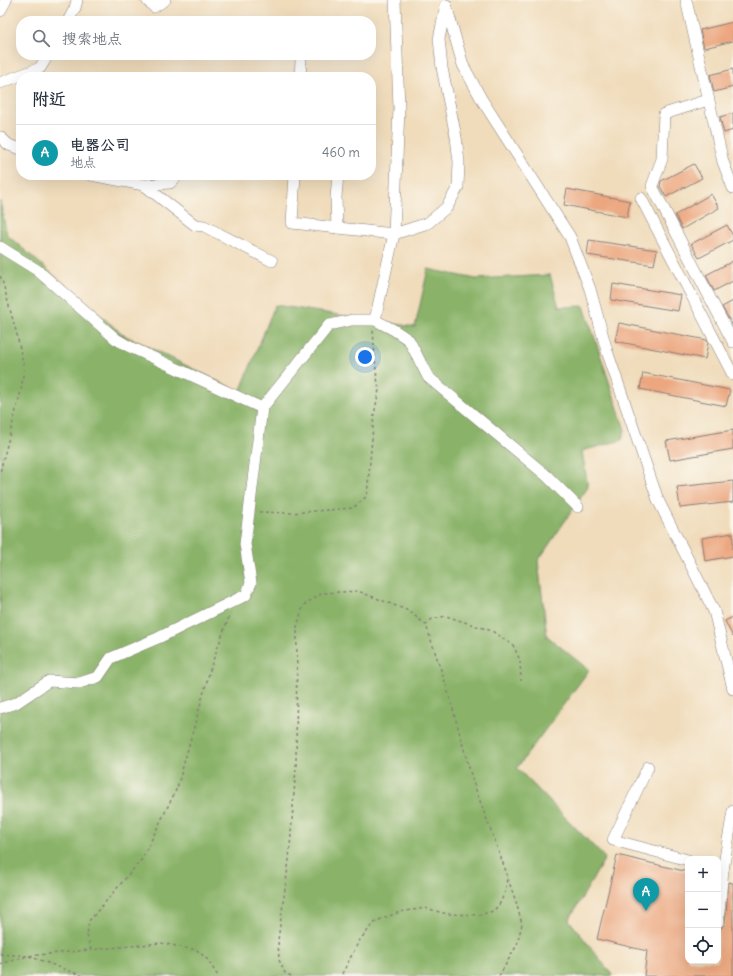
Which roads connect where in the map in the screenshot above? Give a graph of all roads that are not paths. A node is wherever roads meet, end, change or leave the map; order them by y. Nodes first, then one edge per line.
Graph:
1 (6, 0) edge
2 (77, 0) edge
3 (147, 0) edge
4 (165, 0) edge
5 (395, 0) edge
6 (686, 0) edge
7 (447, 3) edge
8 (0, 11) edge
9 (71, 16) edge
10 (45, 60) edge
11 (301, 60) dead end
12 (29, 72) edge
13 (300, 72) edge
14 (16, 77) edge
15 (0, 83) edge
16 (708, 100) junction
17 (0, 137) edge
18 (16, 148) edge
19 (118, 180) edge
20 (174, 180) edge
21 (295, 180) edge
22 (338, 180) edge
23 (144, 185) junction
24 (733, 188) edge
25 (641, 198) dead end
26 (337, 228) junction
27 (394, 234) junction
28 (0, 247) edge
29 (272, 261) dead end
30 (374, 320) junction
31 (733, 342) edge
32 (733, 375) edge
33 (262, 408) junction
34 (578, 507) dead end
35 (733, 689) edge
36 (0, 708) edge
37 (648, 767) dead end
38 (733, 811) edge
39 (685, 859) edge
40 (721, 865) edge

1 - 8 street
2 - 9 street
3 - 4 street
5 - 27 street
6 - 16 street
7 - 27 street
7 - 35 street
10 - 12 street
11 - 13 street
14 - 15 street
16 - 24 street
16 - 31 street
17 - 18 street
19 - 23 street
20 - 23 street
21 - 26 street
22 - 26 street
23 - 29 street
25 - 32 street
26 - 27 street
27 - 30 street
28 - 33 street
30 - 33 street
30 - 34 street
33 - 36 street
37 - 39 street
38 - 40 street

